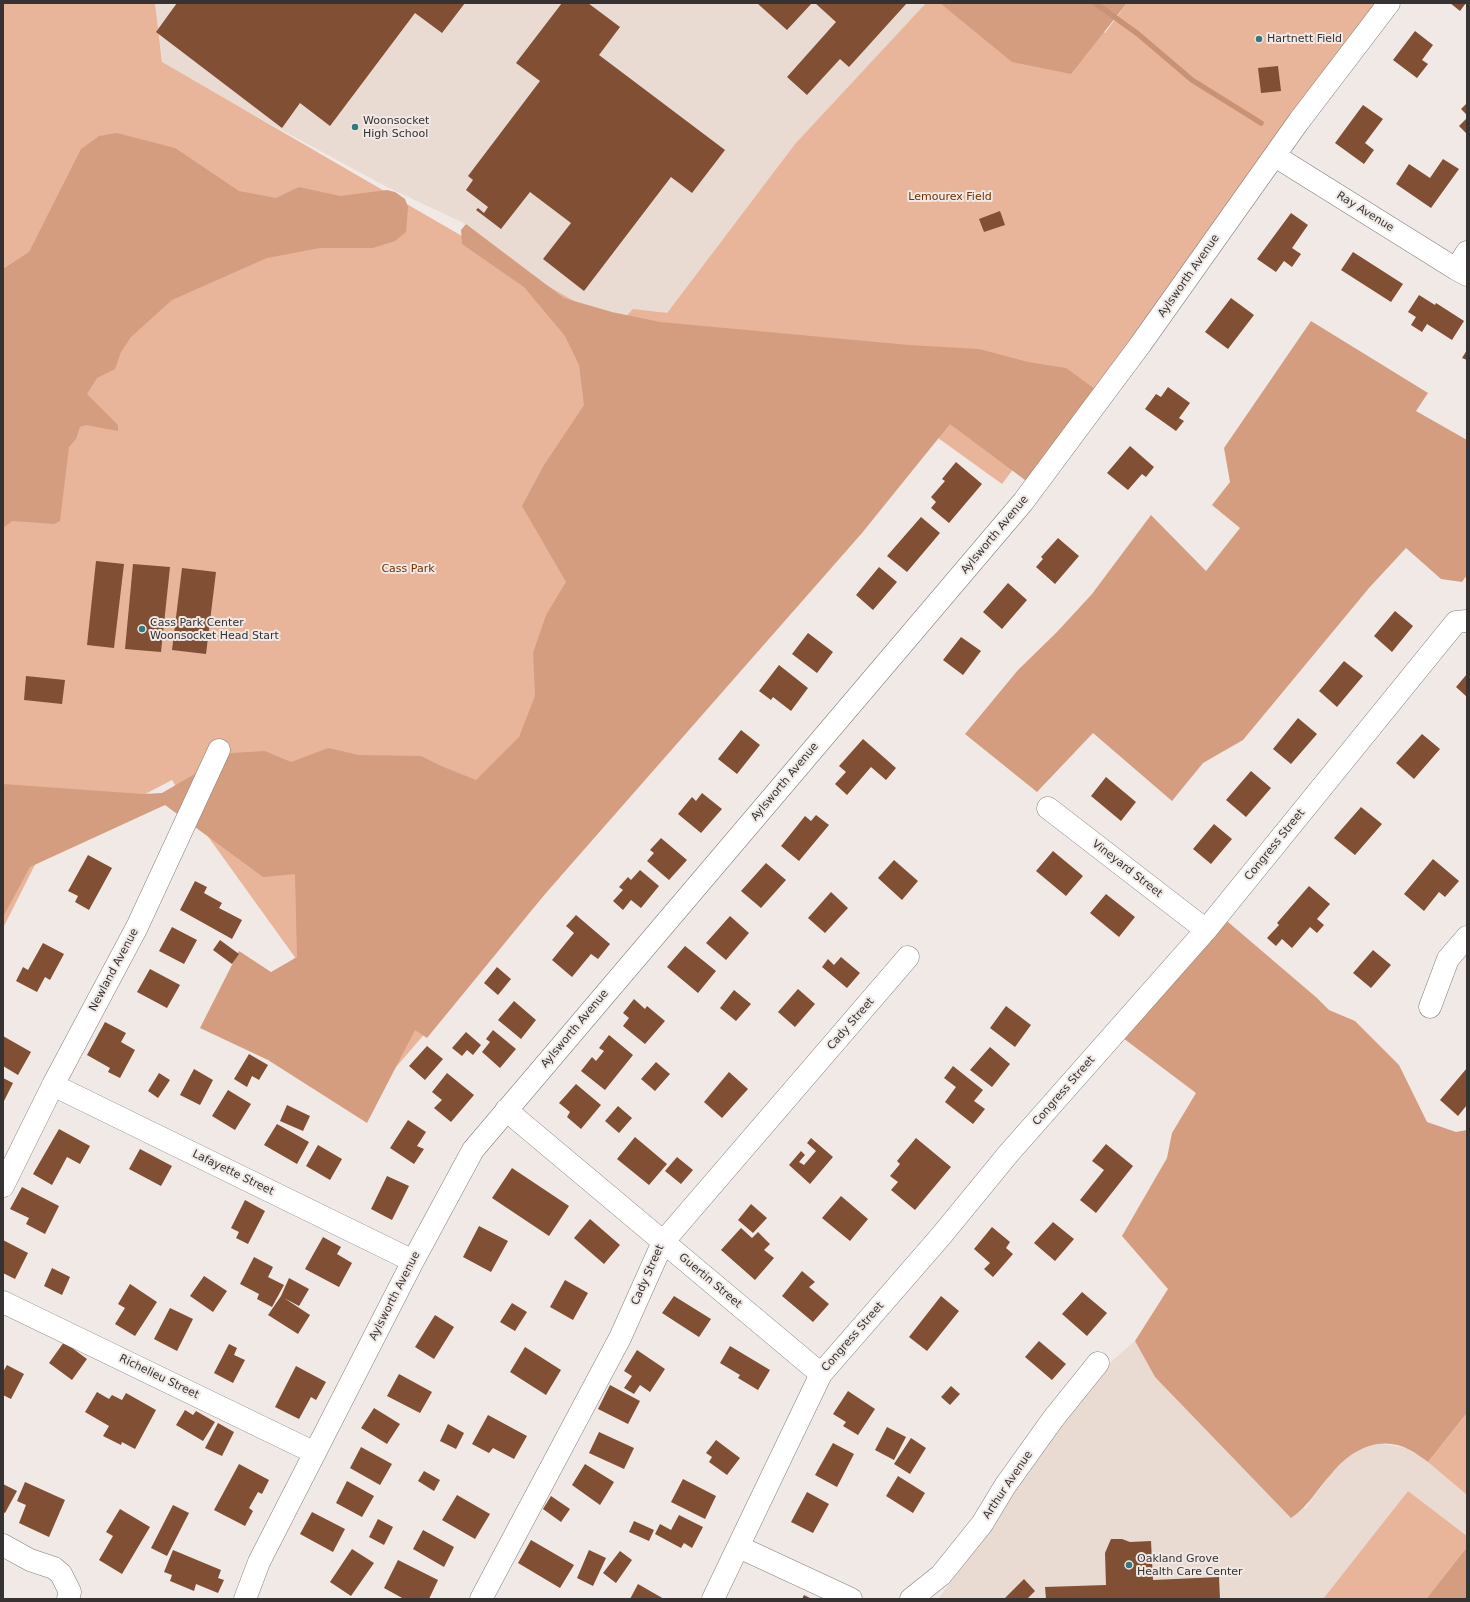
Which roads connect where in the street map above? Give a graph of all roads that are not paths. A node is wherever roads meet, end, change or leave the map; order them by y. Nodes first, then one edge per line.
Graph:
1 (1389, 3) edge
2 (1275, 156) junction
3 (1463, 266) edge
4 (1467, 621) edge
5 (219, 750) dead end
6 (1048, 808) dead end
7 (1206, 930) junction
8 (1467, 938) edge
9 (908, 957) dead end
10 (1430, 1007) dead end
11 (53, 1085) junction
12 (506, 1110) junction
13 (3, 1186) edge
14 (663, 1242) junction
15 (413, 1261) junction
16 (3, 1302) edge
17 (1098, 1363) dead end
18 (822, 1374) junction
19 (315, 1453) junction
20 (3, 1545) edge
21 (738, 1547) junction
22 (68, 1599) edge
23 (245, 1599) edge
24 (481, 1599) edge
25 (712, 1599) edge
26 (851, 1599) edge
27 (911, 1599) edge

1 - 2 street, Aylsworth Avenue
2 - 3 street, Ray Avenue
2 - 12 street, Aylsworth Avenue
4 - 7 street, Congress Street
5 - 11 street, Newland Avenue
6 - 7 street, Vineyard Street
7 - 18 street, Congress Street
8 - 10 street
9 - 14 street, Cady Street
11 - 13 street, Newland Avenue
11 - 15 street, Lafayette Street
12 - 14 street, Guertin Street
12 - 15 street, Aylsworth Avenue
14 - 18 street, Guertin Street
14 - 24 street, Cady Street
15 - 19 street, Aylsworth Avenue
16 - 19 street, Richelieu Street
17 - 27 street, Arthur Avenue
18 - 21 street, Congress Street
19 - 23 street, Aylsworth Avenue
20 - 22 street
21 - 25 street, Congress Street
21 - 26 street

